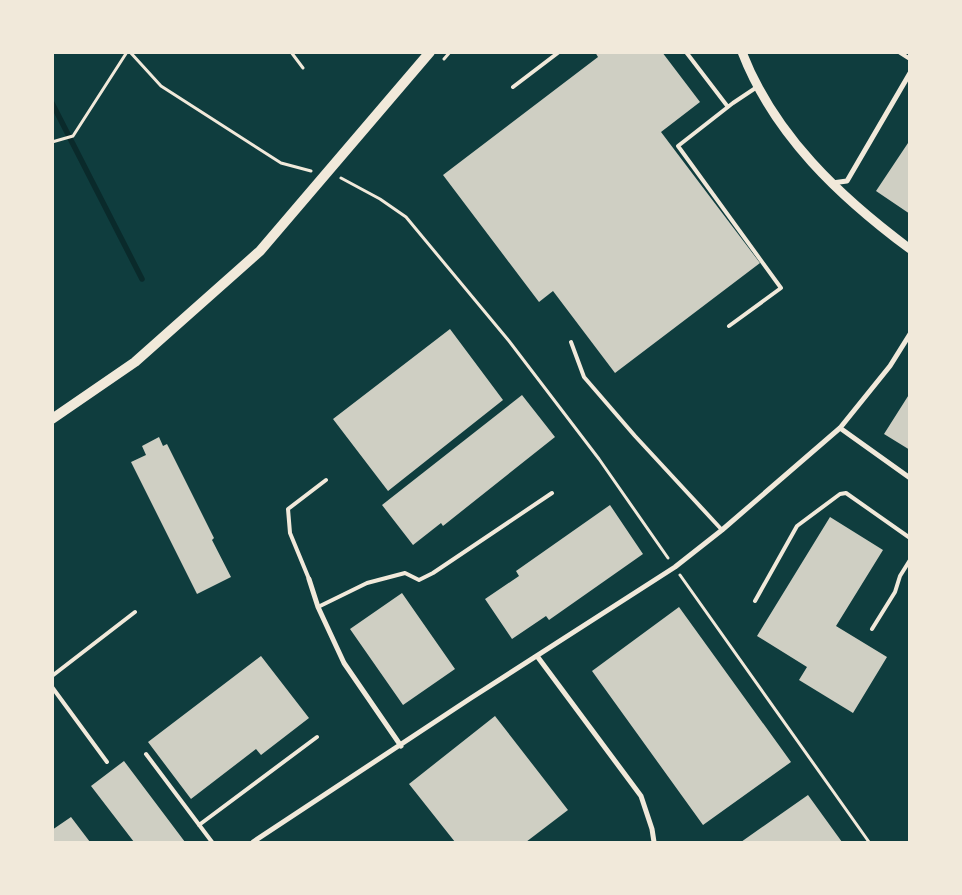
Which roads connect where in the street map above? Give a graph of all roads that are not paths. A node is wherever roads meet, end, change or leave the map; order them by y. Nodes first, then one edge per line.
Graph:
1 (430, 52) edge
2 (559, 52) edge
3 (686, 52) edge
4 (742, 52) edge
5 (899, 52) edge
6 (910, 58) edge
7 (910, 73) edge
8 (513, 87) dead end
9 (757, 87) junction
10 (728, 106) junction
11 (832, 183) junction
12 (910, 250) edge
13 (729, 326) dead end
14 (910, 334) edge
15 (571, 342) dead end
16 (52, 419) edge
17 (840, 428) junction
18 (910, 478) edge
19 (326, 480) dead end
20 (552, 493) dead end
21 (722, 530) junction
22 (910, 538) edge
23 (910, 560) edge
24 (309, 579) joint
25 (755, 600) dead end
26 (318, 607) junction
27 (136, 612) dead end
28 (872, 629) dead end
29 (537, 656) junction
30 (52, 676) edge
31 (52, 687) edge
32 (317, 737) dead end
33 (400, 746) junction
34 (146, 754) dead end
35 (107, 762) dead end
36 (199, 825) junction
37 (212, 842) edge
38 (253, 842) edge
39 (654, 842) edge

1 - 16 main road
2 - 8 lane
3 - 10 lane
4 - 9 street
5 - 6 lane
7 - 11 street
9 - 10 lane
9 - 11 street
10 - 13 lane
11 - 12 street
14 - 17 street
15 - 21 lane
17 - 18 street
17 - 21 street
19 - 24 lane
20 - 26 lane
21 - 29 street
22 - 25 lane
23 - 28 lane
24 - 26 street
26 - 33 street
27 - 30 lane
29 - 33 street
29 - 39 street
31 - 35 lane
32 - 36 lane
33 - 38 street
34 - 36 lane
36 - 37 lane

